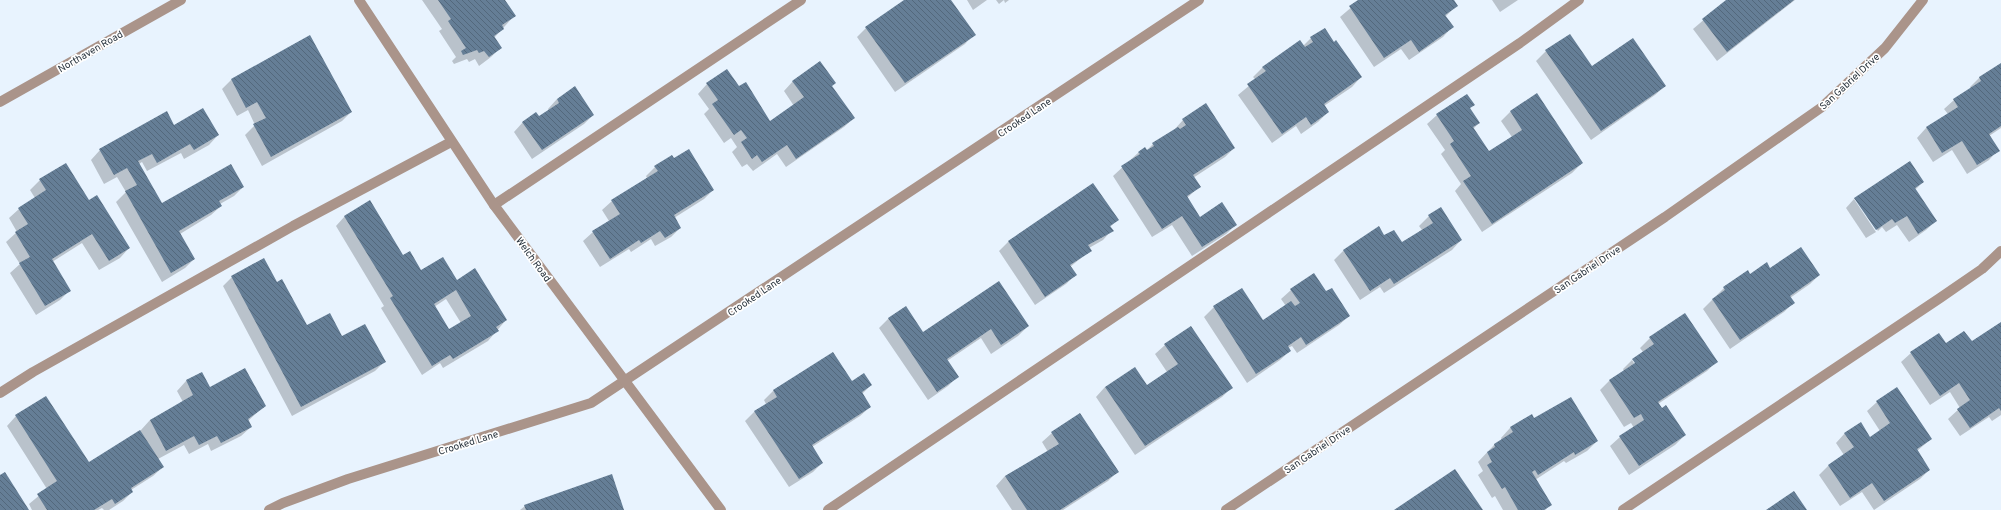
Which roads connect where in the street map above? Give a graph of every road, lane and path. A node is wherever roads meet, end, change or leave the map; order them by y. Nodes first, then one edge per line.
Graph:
1 (181, 0) edge
2 (359, 0) edge
3 (801, 0) edge
4 (1199, 0) edge
5 (1579, 0) edge
6 (1923, 0) edge
7 (0, 102) edge
8 (452, 142) junction
9 (494, 205) junction
10 (2001, 251) edge
11 (624, 382) junction
12 (0, 392) edge
13 (269, 510) edge
14 (721, 510) edge
15 (828, 510) edge
16 (1226, 510) edge
17 (1623, 510) edge

1 - 7 street, Northaven Road
2 - 8 street, Welch Road
3 - 9 street
4 - 11 street, Crooked Lane
5 - 15 street
6 - 16 street, San Gabriel Drive
8 - 9 street, Welch Road
8 - 12 street
9 - 11 street, Welch Road
10 - 17 street
11 - 13 street, Crooked Lane
11 - 14 street, Welch Road

